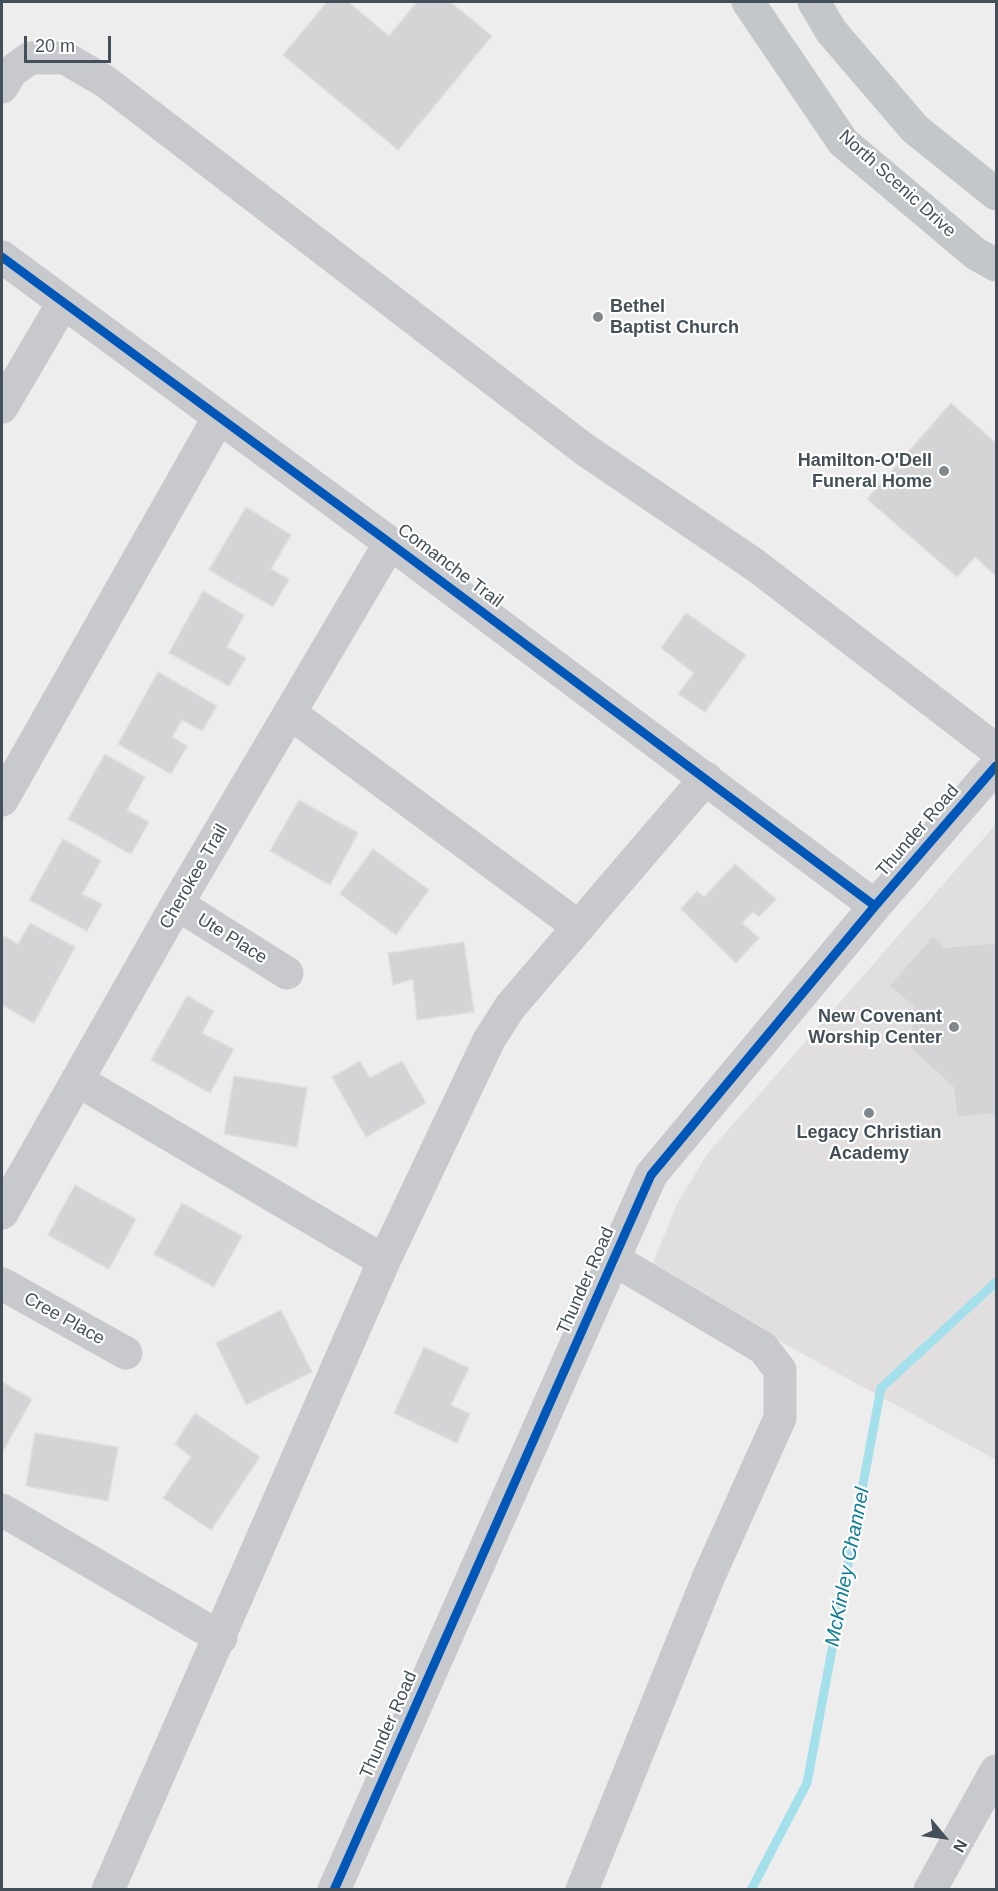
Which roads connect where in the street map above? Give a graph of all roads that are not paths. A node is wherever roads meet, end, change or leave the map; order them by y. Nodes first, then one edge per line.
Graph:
1 (748, 2) edge
2 (814, 2) edge
3 (2, 87) edge
4 (996, 194) edge
5 (2, 257) edge
6 (996, 265) edge
7 (63, 303) junction
8 (2, 407) edge
9 (219, 417) junction
10 (390, 543) junction
11 (290, 713) junction
12 (996, 750) edge
13 (996, 766) edge
14 (706, 778) junction
15 (2, 800) edge
16 (177, 904) junction
17 (874, 906) junction
18 (579, 927) junction
19 (287, 973) dead end
20 (77, 1080) junction
21 (2, 1213) edge
22 (613, 1259) junction
23 (384, 1261) junction
24 (2, 1284) edge
25 (126, 1353) dead end
26 (2, 1510) edge
27 (221, 1638) junction
28 (996, 1771) edge
29 (108, 1890) edge
30 (334, 1890) edge
31 (582, 1890) edge
32 (930, 1890) edge

1 - 6 main road, North Scenic Drive
2 - 4 main road
3 - 12 street
5 - 7 street, Comanche Trail
7 - 8 street
7 - 9 street, Comanche Trail
9 - 10 street, Comanche Trail
9 - 15 street
10 - 11 street, Cherokee Trail
10 - 14 street, Comanche Trail
11 - 16 street, Cherokee Trail
11 - 18 street
13 - 17 street, Thunder Road
14 - 17 street, Comanche Trail
14 - 18 street
16 - 19 street, Ute Place
16 - 20 street, Cherokee Trail
17 - 22 street, Thunder Road
18 - 23 street
20 - 21 street, Cherokee Trail
20 - 23 street
22 - 30 street, Thunder Road
22 - 31 street
23 - 27 street
24 - 25 street, Cree Place
26 - 27 street
27 - 29 street
28 - 32 street

